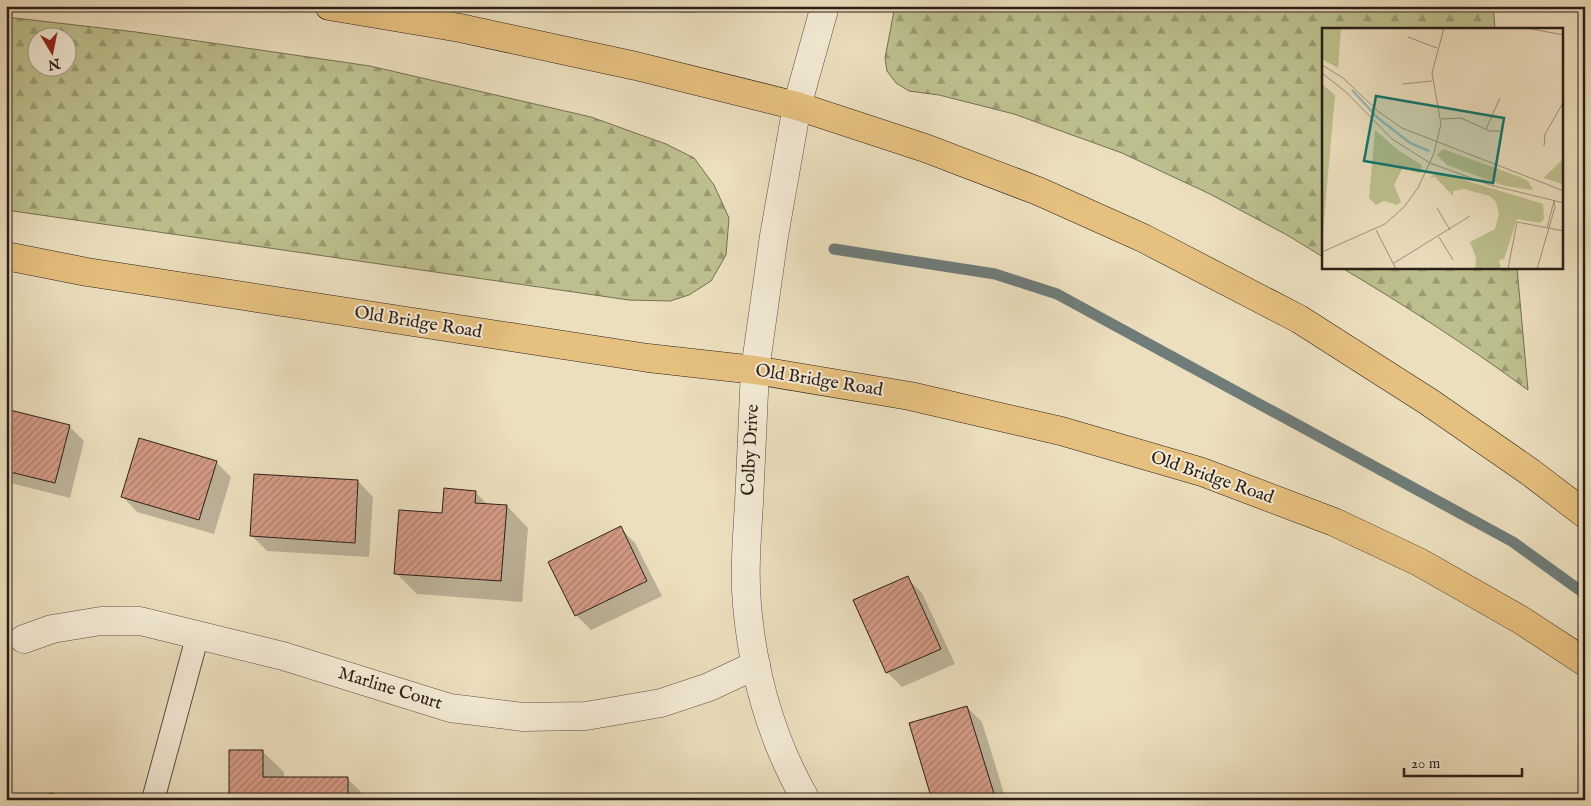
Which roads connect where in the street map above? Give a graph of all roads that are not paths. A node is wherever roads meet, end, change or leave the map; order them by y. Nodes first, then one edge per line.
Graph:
1 (329, 6) edge
2 (825, 6) edge
3 (798, 106) junction
4 (6, 256) edge
5 (755, 370) junction
6 (1585, 514) edge
7 (198, 634) junction
8 (24, 639) dead end
9 (1585, 662) edge
10 (756, 665) junction
11 (153, 800) edge
12 (806, 800) edge

1 - 3 main road
2 - 3 street, Colby Drive
3 - 5 street, Colby Drive
3 - 6 main road
4 - 5 main road, Old Bridge Road
5 - 9 main road, Old Bridge Road
5 - 10 street, Colby Drive
7 - 8 street, Marline Court
7 - 10 street, Marline Court
7 - 11 lane
10 - 12 street, Colby Drive

